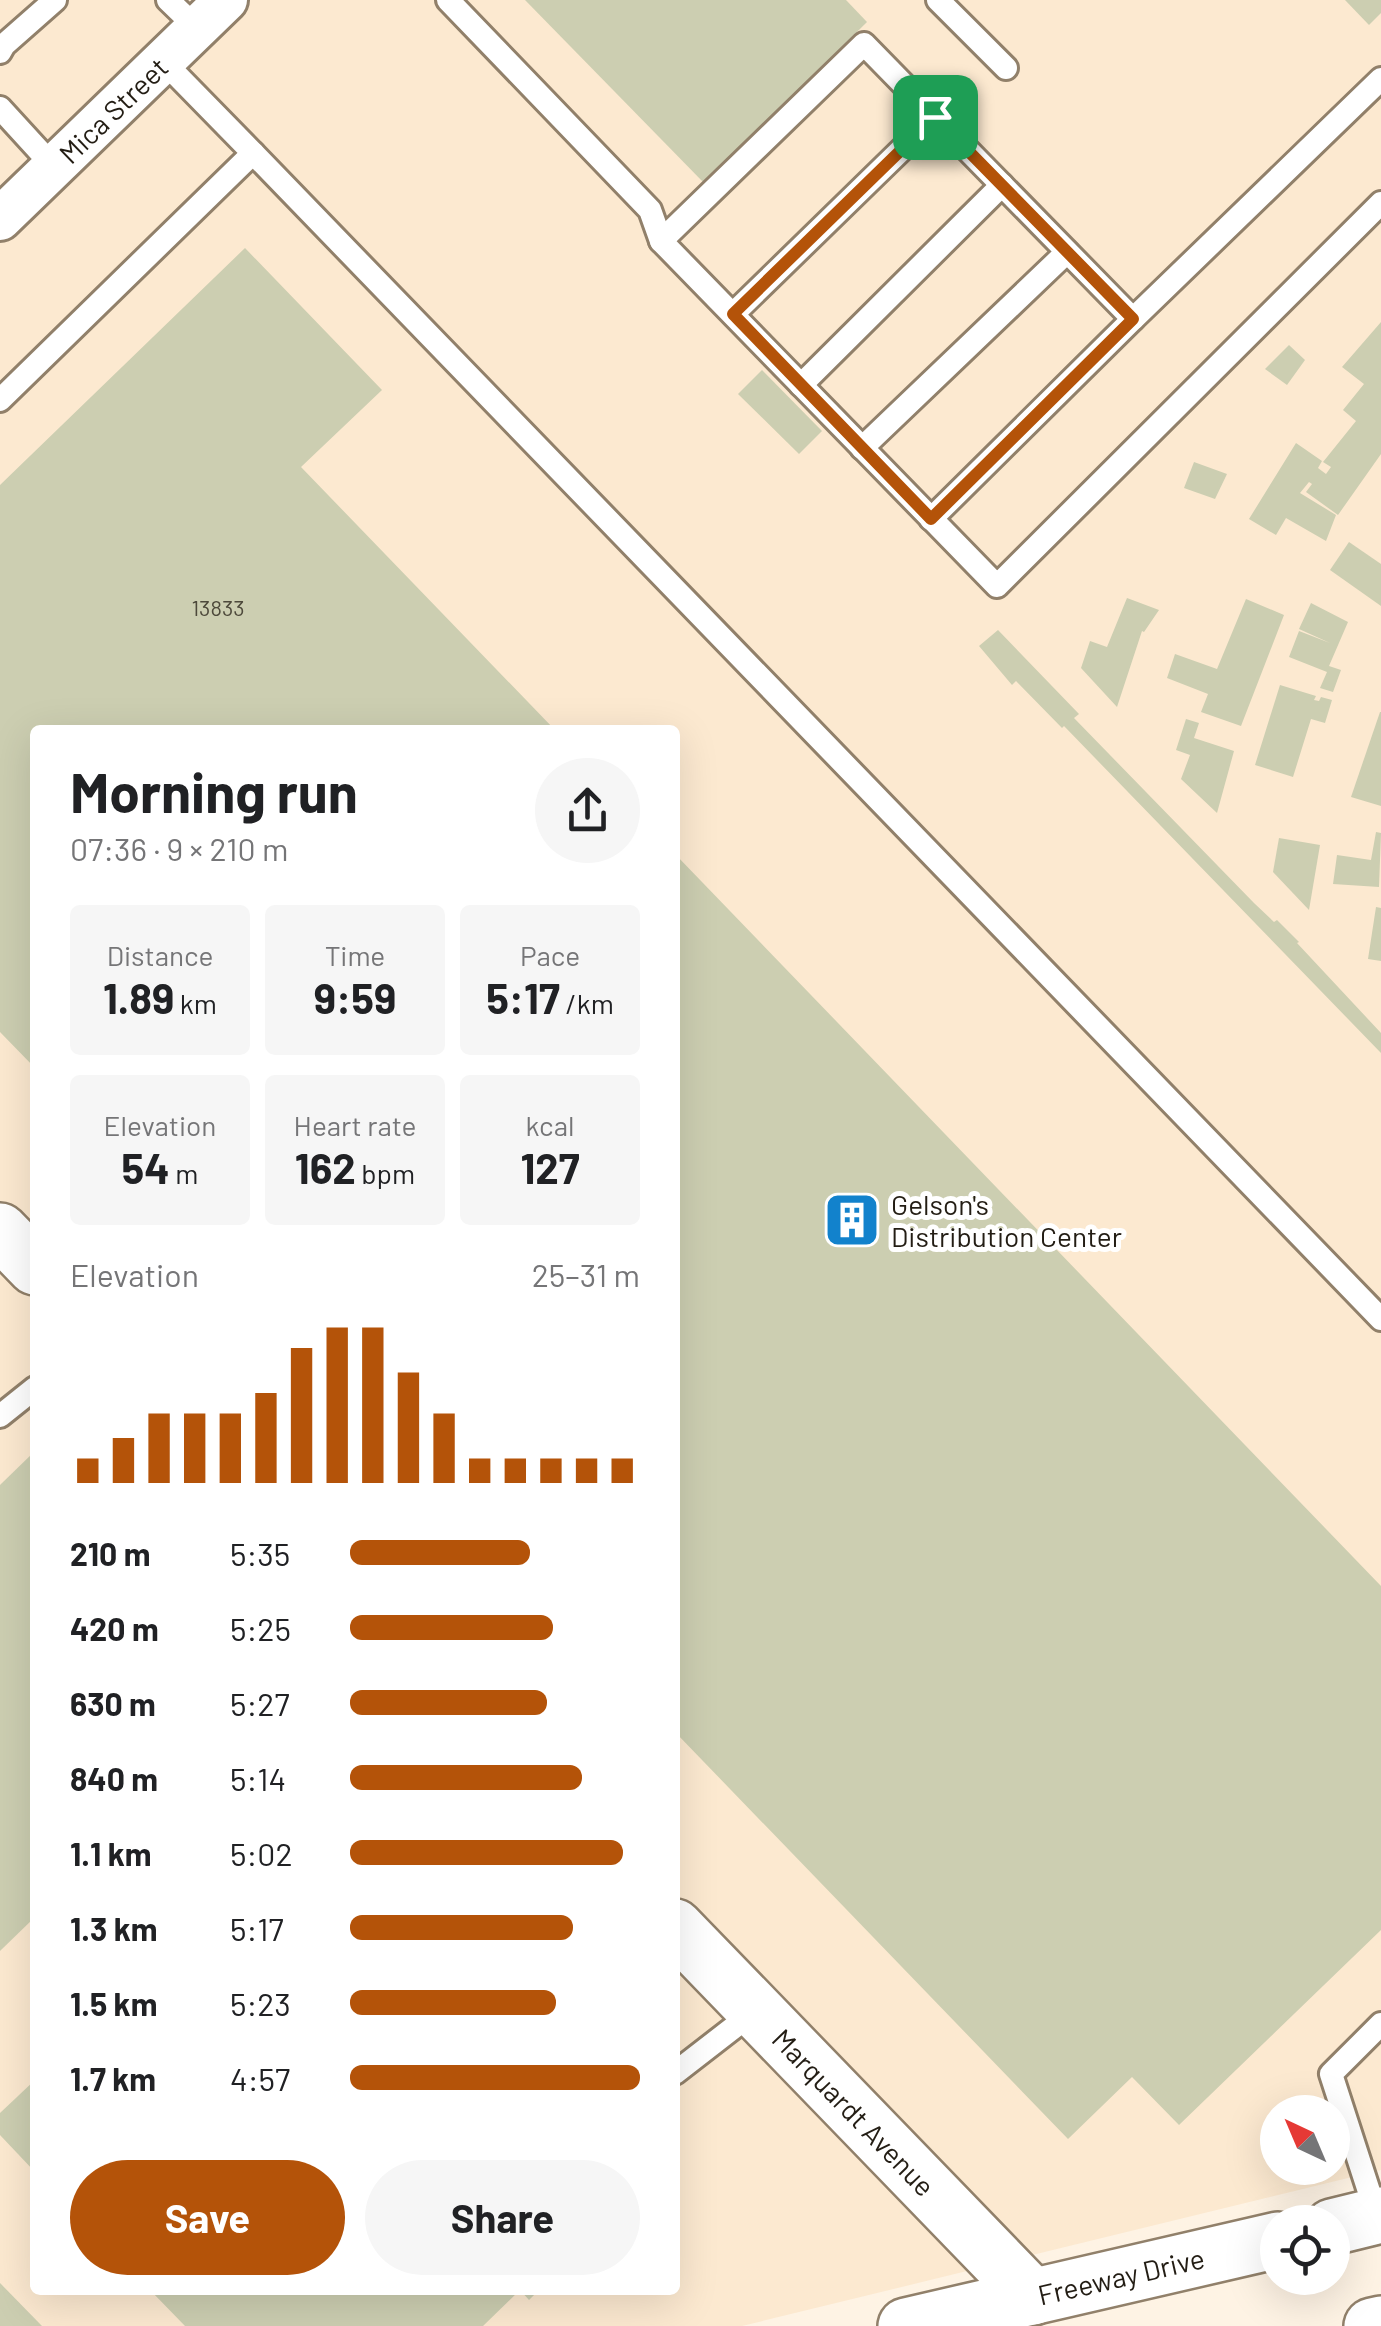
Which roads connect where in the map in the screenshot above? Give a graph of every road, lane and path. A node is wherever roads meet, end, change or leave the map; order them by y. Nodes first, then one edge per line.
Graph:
1 (55, 0) edge
2 (448, 0) edge
3 (938, 0) edge
4 (197, 9) edge
5 (0, 52) edge
6 (163, 61) junction
7 (1006, 68) dead end
8 (1381, 80) edge
9 (0, 108) edge
10 (935, 117) junction
11 (253, 153) junction
12 (54, 167) junction
13 (1002, 185) junction
14 (1381, 203) edge
15 (0, 219) edge
16 (661, 241) junction
17 (1067, 252) junction
18 (733, 314) junction
19 (1133, 319) junction
20 (801, 385) junction
21 (0, 400) edge
22 (862, 448) junction
23 (931, 519) junction
24 (0, 1231) edge
25 (30, 1262) edge
26 (1381, 1319) edge
27 (30, 1392) edge
28 (0, 1416) edge
29 (680, 1932) edge
30 (756, 2010) junction
31 (1381, 2024) edge
32 (680, 2069) edge
33 (1363, 2219) edge
34 (1260, 2244) edge
35 (1034, 2297) junction
36 (1381, 2324) edge
37 (906, 2326) edge
38 (1372, 2326) edge

1 - 5 lane
2 - 16 lane
3 - 7 lane
4 - 6 street, Mica Street
6 - 11 lane
6 - 12 street, Mica Street
8 - 19 lane
9 - 12 lane
10 - 13 lane
10 - 16 lane
10 - 18 lane
11 - 21 lane
11 - 26 lane
12 - 15 street, Mica Street
13 - 17 lane
13 - 20 lane
14 - 23 lane
16 - 18 lane
17 - 19 lane
17 - 22 lane
18 - 20 lane
19 - 23 lane
20 - 22 lane
22 - 23 lane
24 - 25 main road
27 - 28 lane
29 - 30 main road, Marquardt Avenue
30 - 32 lane
30 - 35 main road, Marquardt Avenue
31 - 33 lane
34 - 35 main road, Freeway Drive
35 - 37 main road, Freeway Drive
36 - 38 main road

